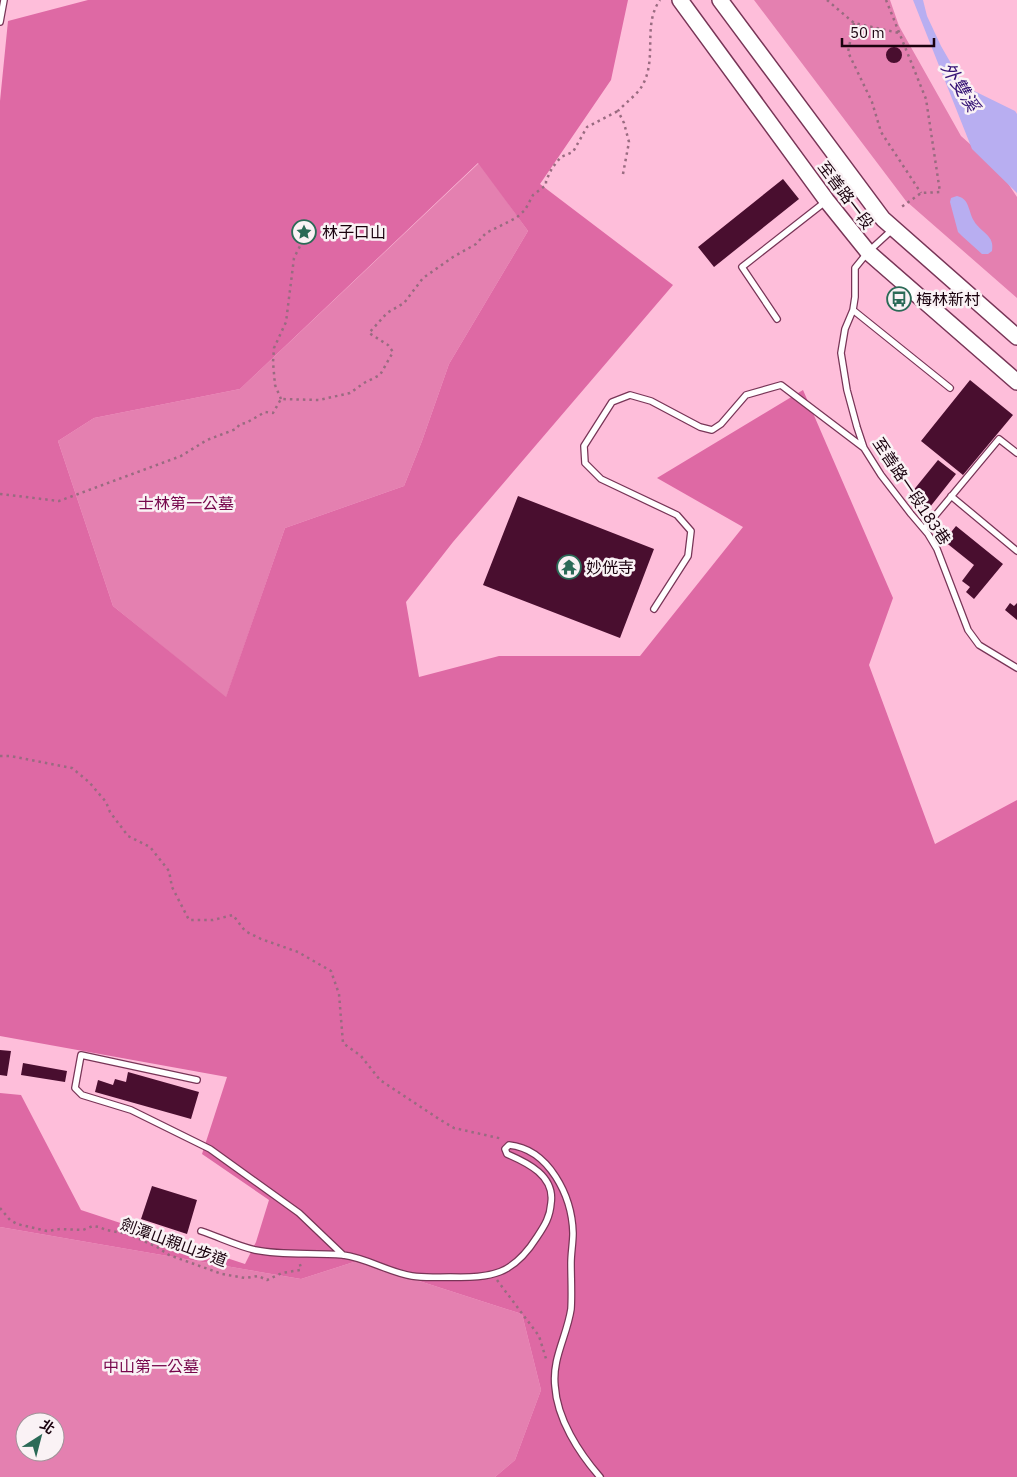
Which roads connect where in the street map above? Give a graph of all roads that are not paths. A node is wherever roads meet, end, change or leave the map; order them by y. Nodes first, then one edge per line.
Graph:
1 (4, 0) edge
2 (680, 0) edge
3 (725, 3) edge
4 (0, 22) edge
5 (827, 201) junction
6 (893, 229) junction
7 (868, 252) junction
8 (853, 310) junction
9 (777, 320) dead end
10 (1017, 337) edge
11 (1017, 382) edge
12 (950, 388) dead end
13 (864, 448) junction
14 (1017, 453) edge
15 (951, 496) junction
16 (924, 528) junction
17 (1017, 551) edge
18 (654, 609) dead end
19 (1017, 668) edge
20 (197, 1080) dead end
21 (201, 1231) dead end
22 (343, 1255) junction
23 (600, 1477) edge

1 - 4 lane
2 - 5 main road, 至善路一段
3 - 6 main road, 至善路一段
5 - 7 main road, 至善路一段
5 - 9 lane
6 - 7 lane, 至善路一段183巷
6 - 10 main road, 至善路一段
7 - 8 lane, 至善路一段183巷
7 - 11 main road, 至善路一段
8 - 12 lane
8 - 13 lane, 至善路一段183巷
13 - 16 lane, 至善路一段183巷
13 - 18 lane
14 - 15 lane
15 - 16 lane
15 - 17 lane
16 - 19 lane, 至善路一段183巷
20 - 22 lane
21 - 22 lane
22 - 23 lane

